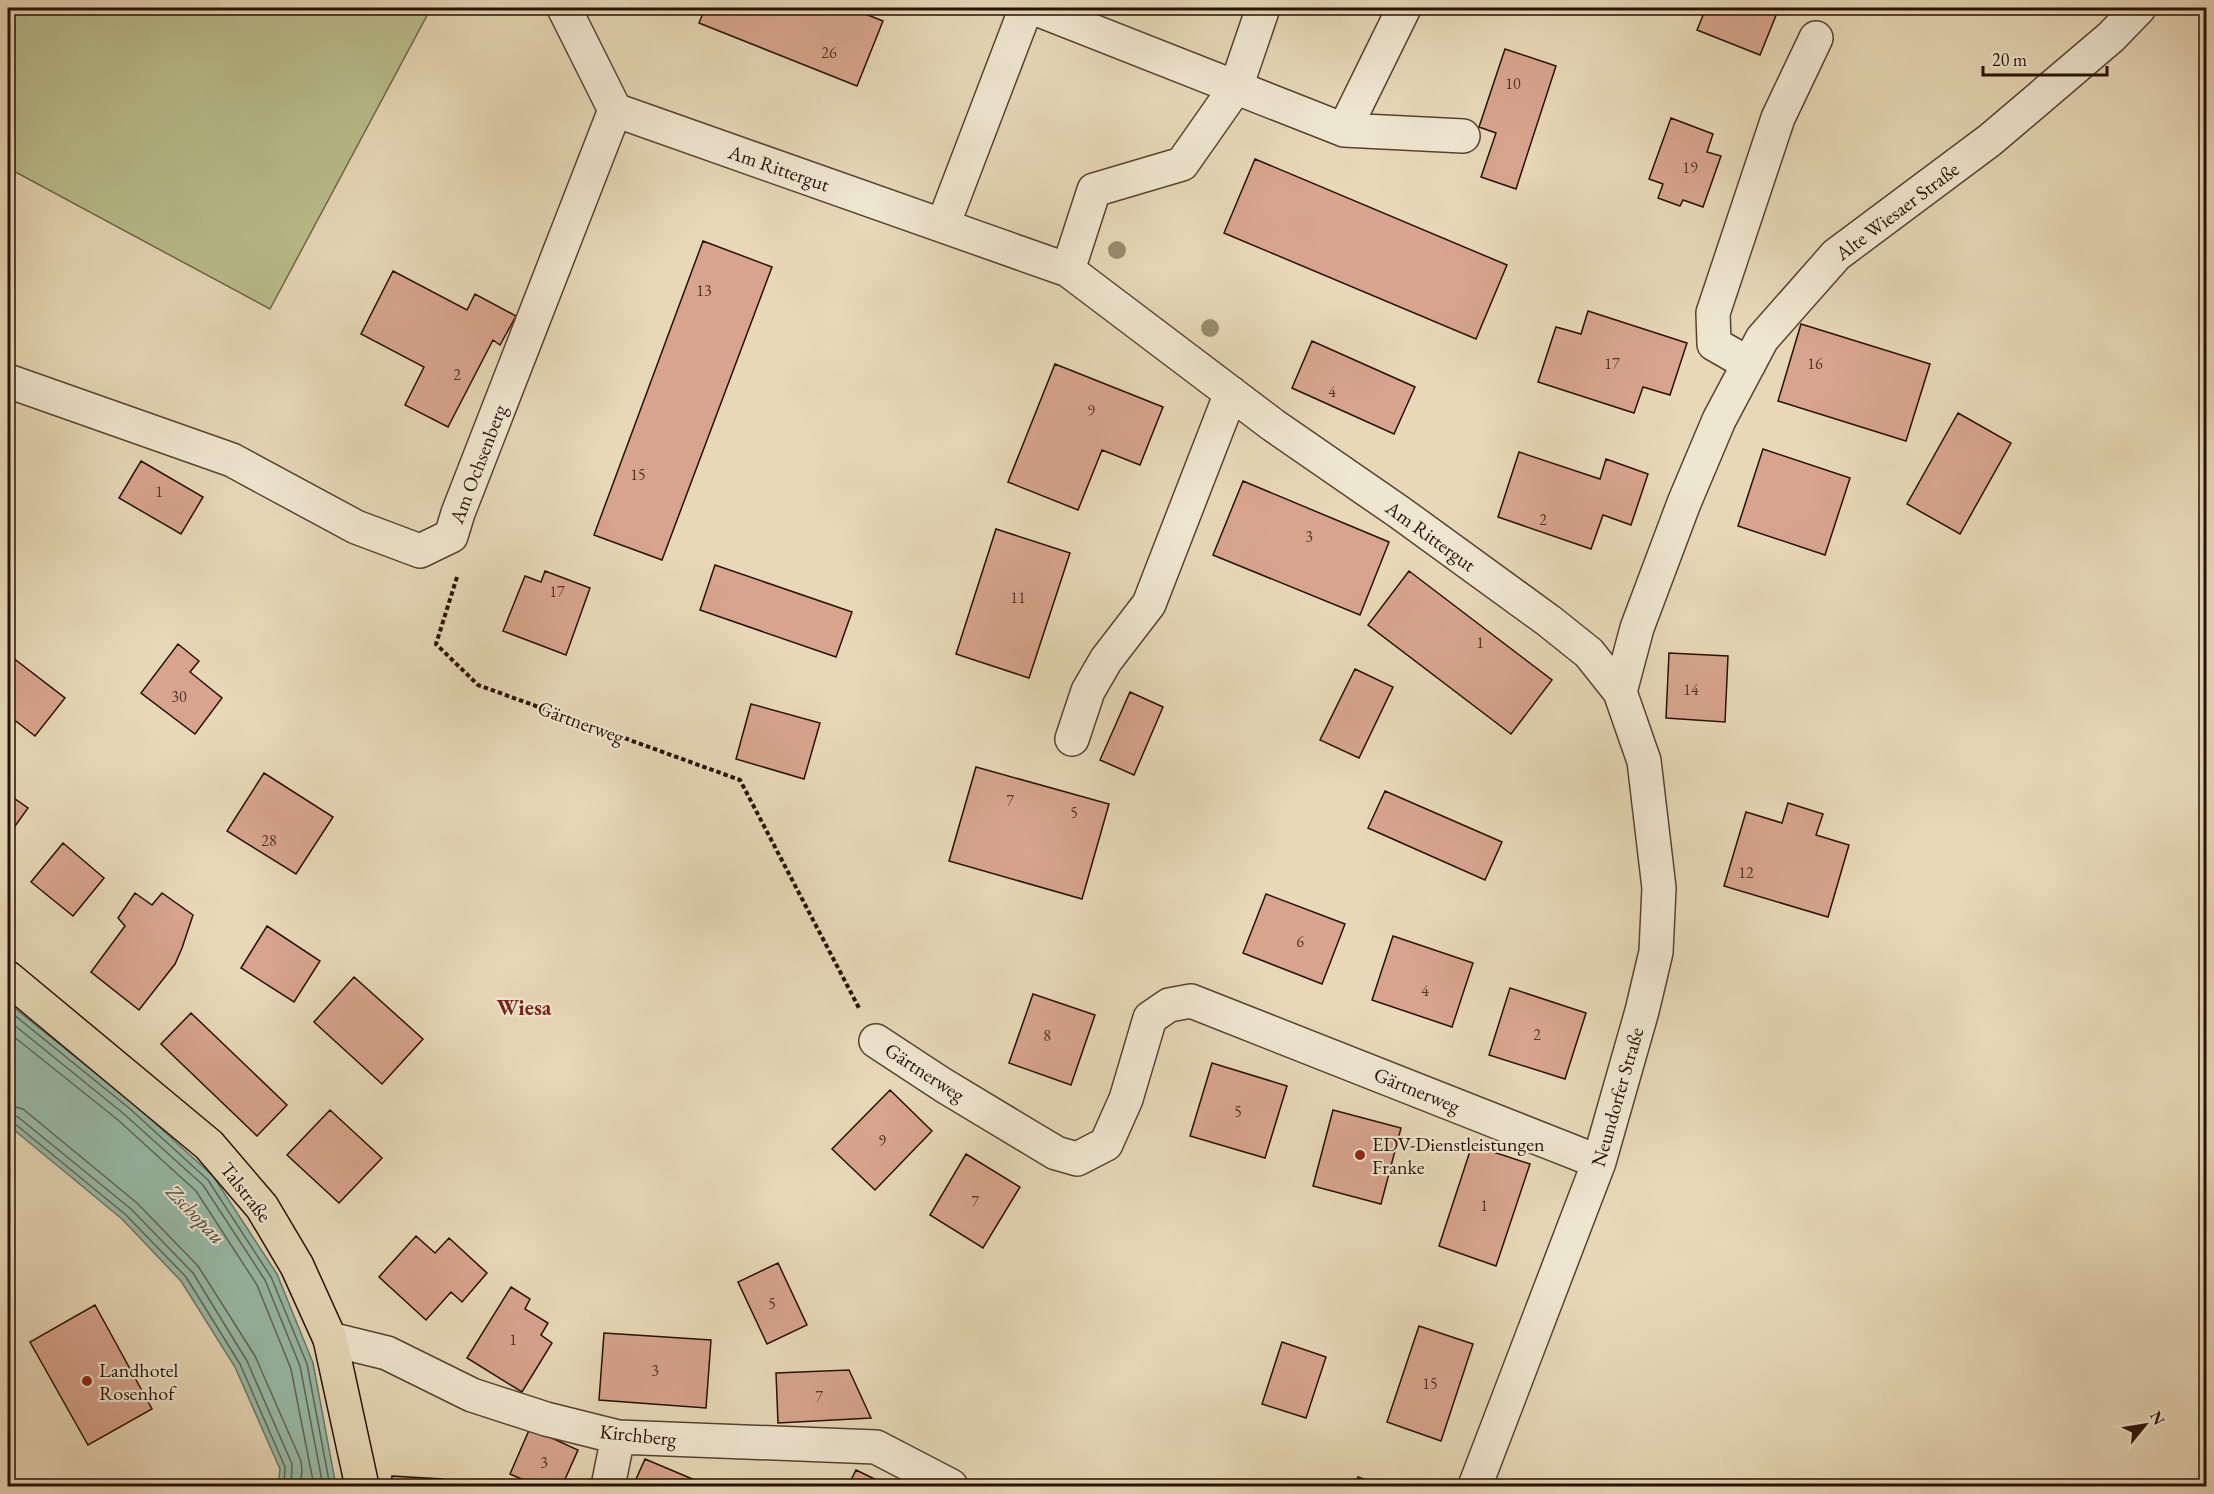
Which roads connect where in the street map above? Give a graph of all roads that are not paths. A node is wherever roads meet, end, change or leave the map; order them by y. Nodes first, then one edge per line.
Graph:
1 (564, 8) edge
2 (1026, 8) edge
3 (1034, 8) edge
4 (1263, 8) edge
5 (1404, 8) edge
6 (2139, 8) edge
7 (1816, 38) dead end
8 (1236, 87) junction
9 (615, 110) junction
10 (1344, 130) junction
11 (1463, 136) dead end
12 (943, 225) junction
13 (1068, 270) junction
14 (1749, 364) junction
15 (8, 381) edge
16 (1231, 393) junction
17 (1620, 692) junction
18 (1072, 739) dead end
19 (8, 978) edge
20 (876, 1041) road end
21 (1599, 1162) junction
22 (330, 1339) junction
23 (618, 1437) junction
24 (362, 1486) edge
25 (608, 1486) edge
26 (951, 1486) edge
27 (1475, 1486) edge

1 - 9 street
2 - 12 street
3 - 8 street
4 - 8 street
5 - 10 street
6 - 14 street, Alte Wiesaer Straße
7 - 14 street
8 - 10 street
8 - 13 street
9 - 12 street, Am Rittergut
9 - 15 street, Am Ochsenberg
10 - 11 street
12 - 13 street, Am Rittergut
13 - 16 street, Am Rittergut
14 - 17 street, Alte Wiesaer Straße
16 - 17 street, Am Rittergut
16 - 18 street
17 - 21 street, Neundorfer Straße
19 - 22 main road, Talstraße
20 - 21 street, Gärtnerweg
21 - 27 street, Neundorfer Straße
22 - 23 street, Kirchberg
22 - 24 main road, Talstraße
23 - 25 street
23 - 26 street, Kirchberg

